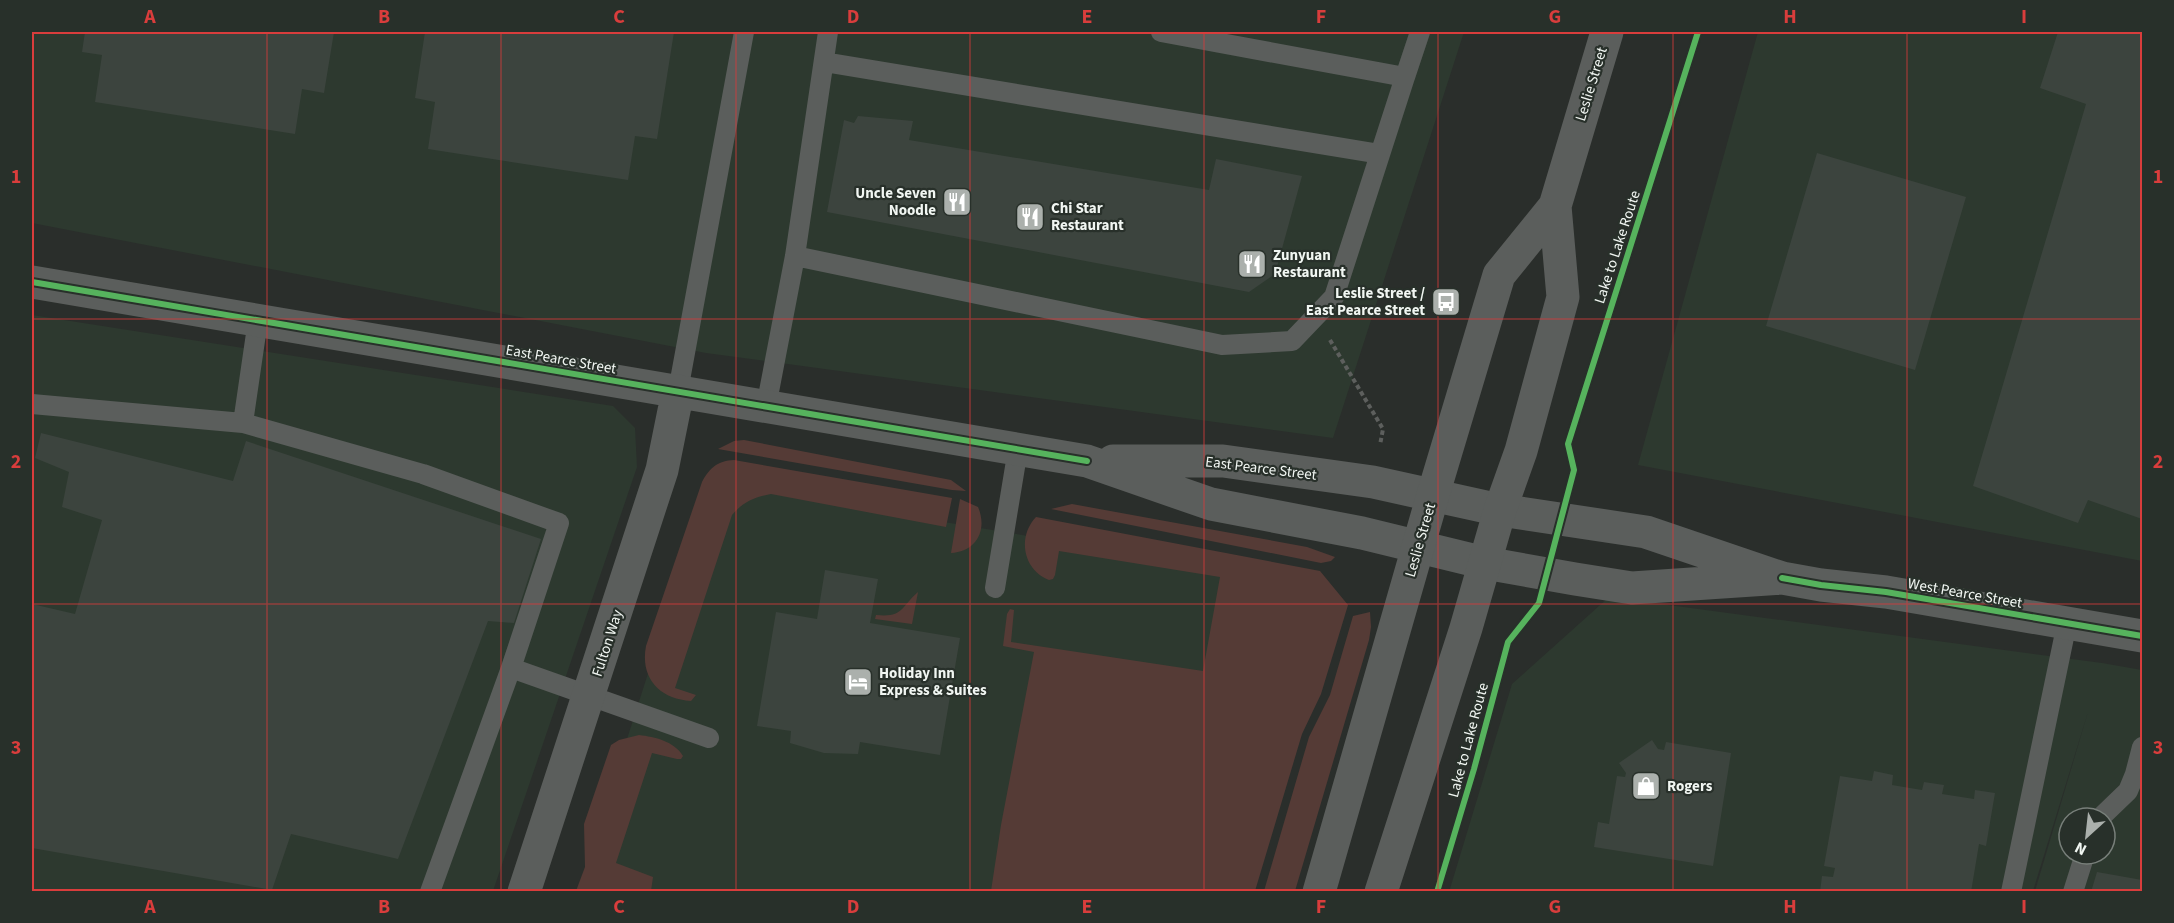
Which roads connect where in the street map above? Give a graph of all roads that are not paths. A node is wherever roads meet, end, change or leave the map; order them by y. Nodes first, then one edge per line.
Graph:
1 (744, 32) edge
2 (828, 32) edge
3 (1161, 32) edge
4 (1420, 32) edge
5 (1607, 32) edge
6 (824, 62) junction
7 (1405, 77) junction
8 (1380, 154) junction
9 (1555, 206) junction
10 (795, 256) junction
11 (32, 282) edge
12 (258, 320) junction
13 (678, 391) junction
14 (32, 404) edge
15 (766, 407) junction
16 (243, 423) junction
17 (1018, 449) junction
18 (1087, 461) junction
19 (1433, 495) junction
20 (1500, 510) junction
21 (1418, 547) junction
22 (1485, 563) junction
23 (1782, 578) junction
24 (995, 588) dead end
25 (2067, 623) junction
26 (2142, 636) edge
27 (511, 668) junction
28 (590, 695) junction
29 (709, 738) dead end
30 (2142, 747) edge
31 (2112, 806) edge
32 (2081, 866) edge
33 (430, 891) edge
34 (524, 891) edge
35 (1319, 891) edge
36 (1381, 891) edge
37 (2011, 891) edge
38 (2073, 891) edge

1 - 13 lane
2 - 6 lane
3 - 7 lane
4 - 7 lane
5 - 9 street, Leslie Street
6 - 8 lane
6 - 10 lane
7 - 8 lane
8 - 10 lane
9 - 19 street, Leslie Street
9 - 20 street, Leslie Street
10 - 15 lane
11 - 12 street, East Pearce Street
12 - 13 street, East Pearce Street
12 - 16 lane
13 - 15 street, East Pearce Street
13 - 28 street, Fulton Way
14 - 16 lane
15 - 17 street, East Pearce Street
16 - 27 lane
17 - 18 street, East Pearce Street
17 - 24 lane
18 - 19 street, East Pearce Street
18 - 21 street, East Pearce Street
19 - 20 street, West Pearce Street
19 - 21 street, Leslie Street
20 - 22 street, Leslie Street
20 - 23 street, West Pearce Street
21 - 22 street, West Pearce Street
21 - 35 street, Leslie Street
22 - 23 street, West Pearce Street
22 - 36 street, Leslie Street
23 - 25 street, West Pearce Street
25 - 26 street, West Pearce Street
25 - 37 lane
27 - 28 lane
27 - 33 lane
28 - 29 lane
28 - 34 street, Fulton Way
30 - 31 lane
32 - 38 lane

